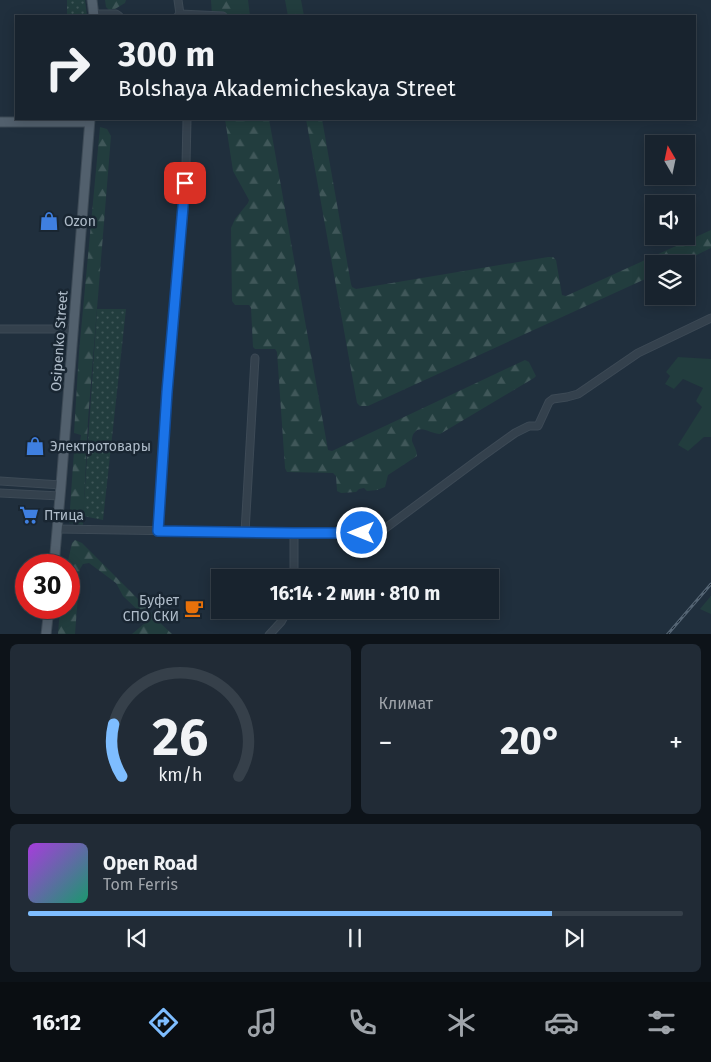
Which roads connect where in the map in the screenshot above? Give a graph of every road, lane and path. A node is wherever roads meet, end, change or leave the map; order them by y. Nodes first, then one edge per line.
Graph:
1 (92, 0) edge
2 (178, 0) edge
3 (94, 15) edge
4 (118, 15) edge
5 (179, 15) edge
6 (90, 120) edge
7 (187, 120) edge
8 (0, 122) edge
9 (711, 318) edge
10 (0, 329) edge
11 (74, 329) junction
12 (255, 358) dead end
13 (0, 481) edge
14 (62, 485) junction
15 (0, 493) edge
16 (60, 496) junction
17 (58, 529) junction
18 (158, 531) junction
19 (245, 532) junction
20 (294, 533) junction
21 (55, 554) edge
22 (294, 569) edge
23 (48, 619) edge
24 (283, 619) edge
25 (46, 634) edge
26 (269, 634) edge

1 - 3 main road
2 - 5 street
3 - 4 street
6 - 8 main road
6 - 11 main road, Osipenko Street
7 - 18 street
9 - 20 street
10 - 11 street
11 - 14 main road, Osipenko Street
12 - 19 street
13 - 14 street
14 - 16 main road, Osipenko Street
15 - 16 street
16 - 17 main road, Osipenko Street
17 - 18 street
17 - 21 main road, Osipenko Street
18 - 19 street
19 - 20 street
20 - 22 street
23 - 25 main road
24 - 26 street

